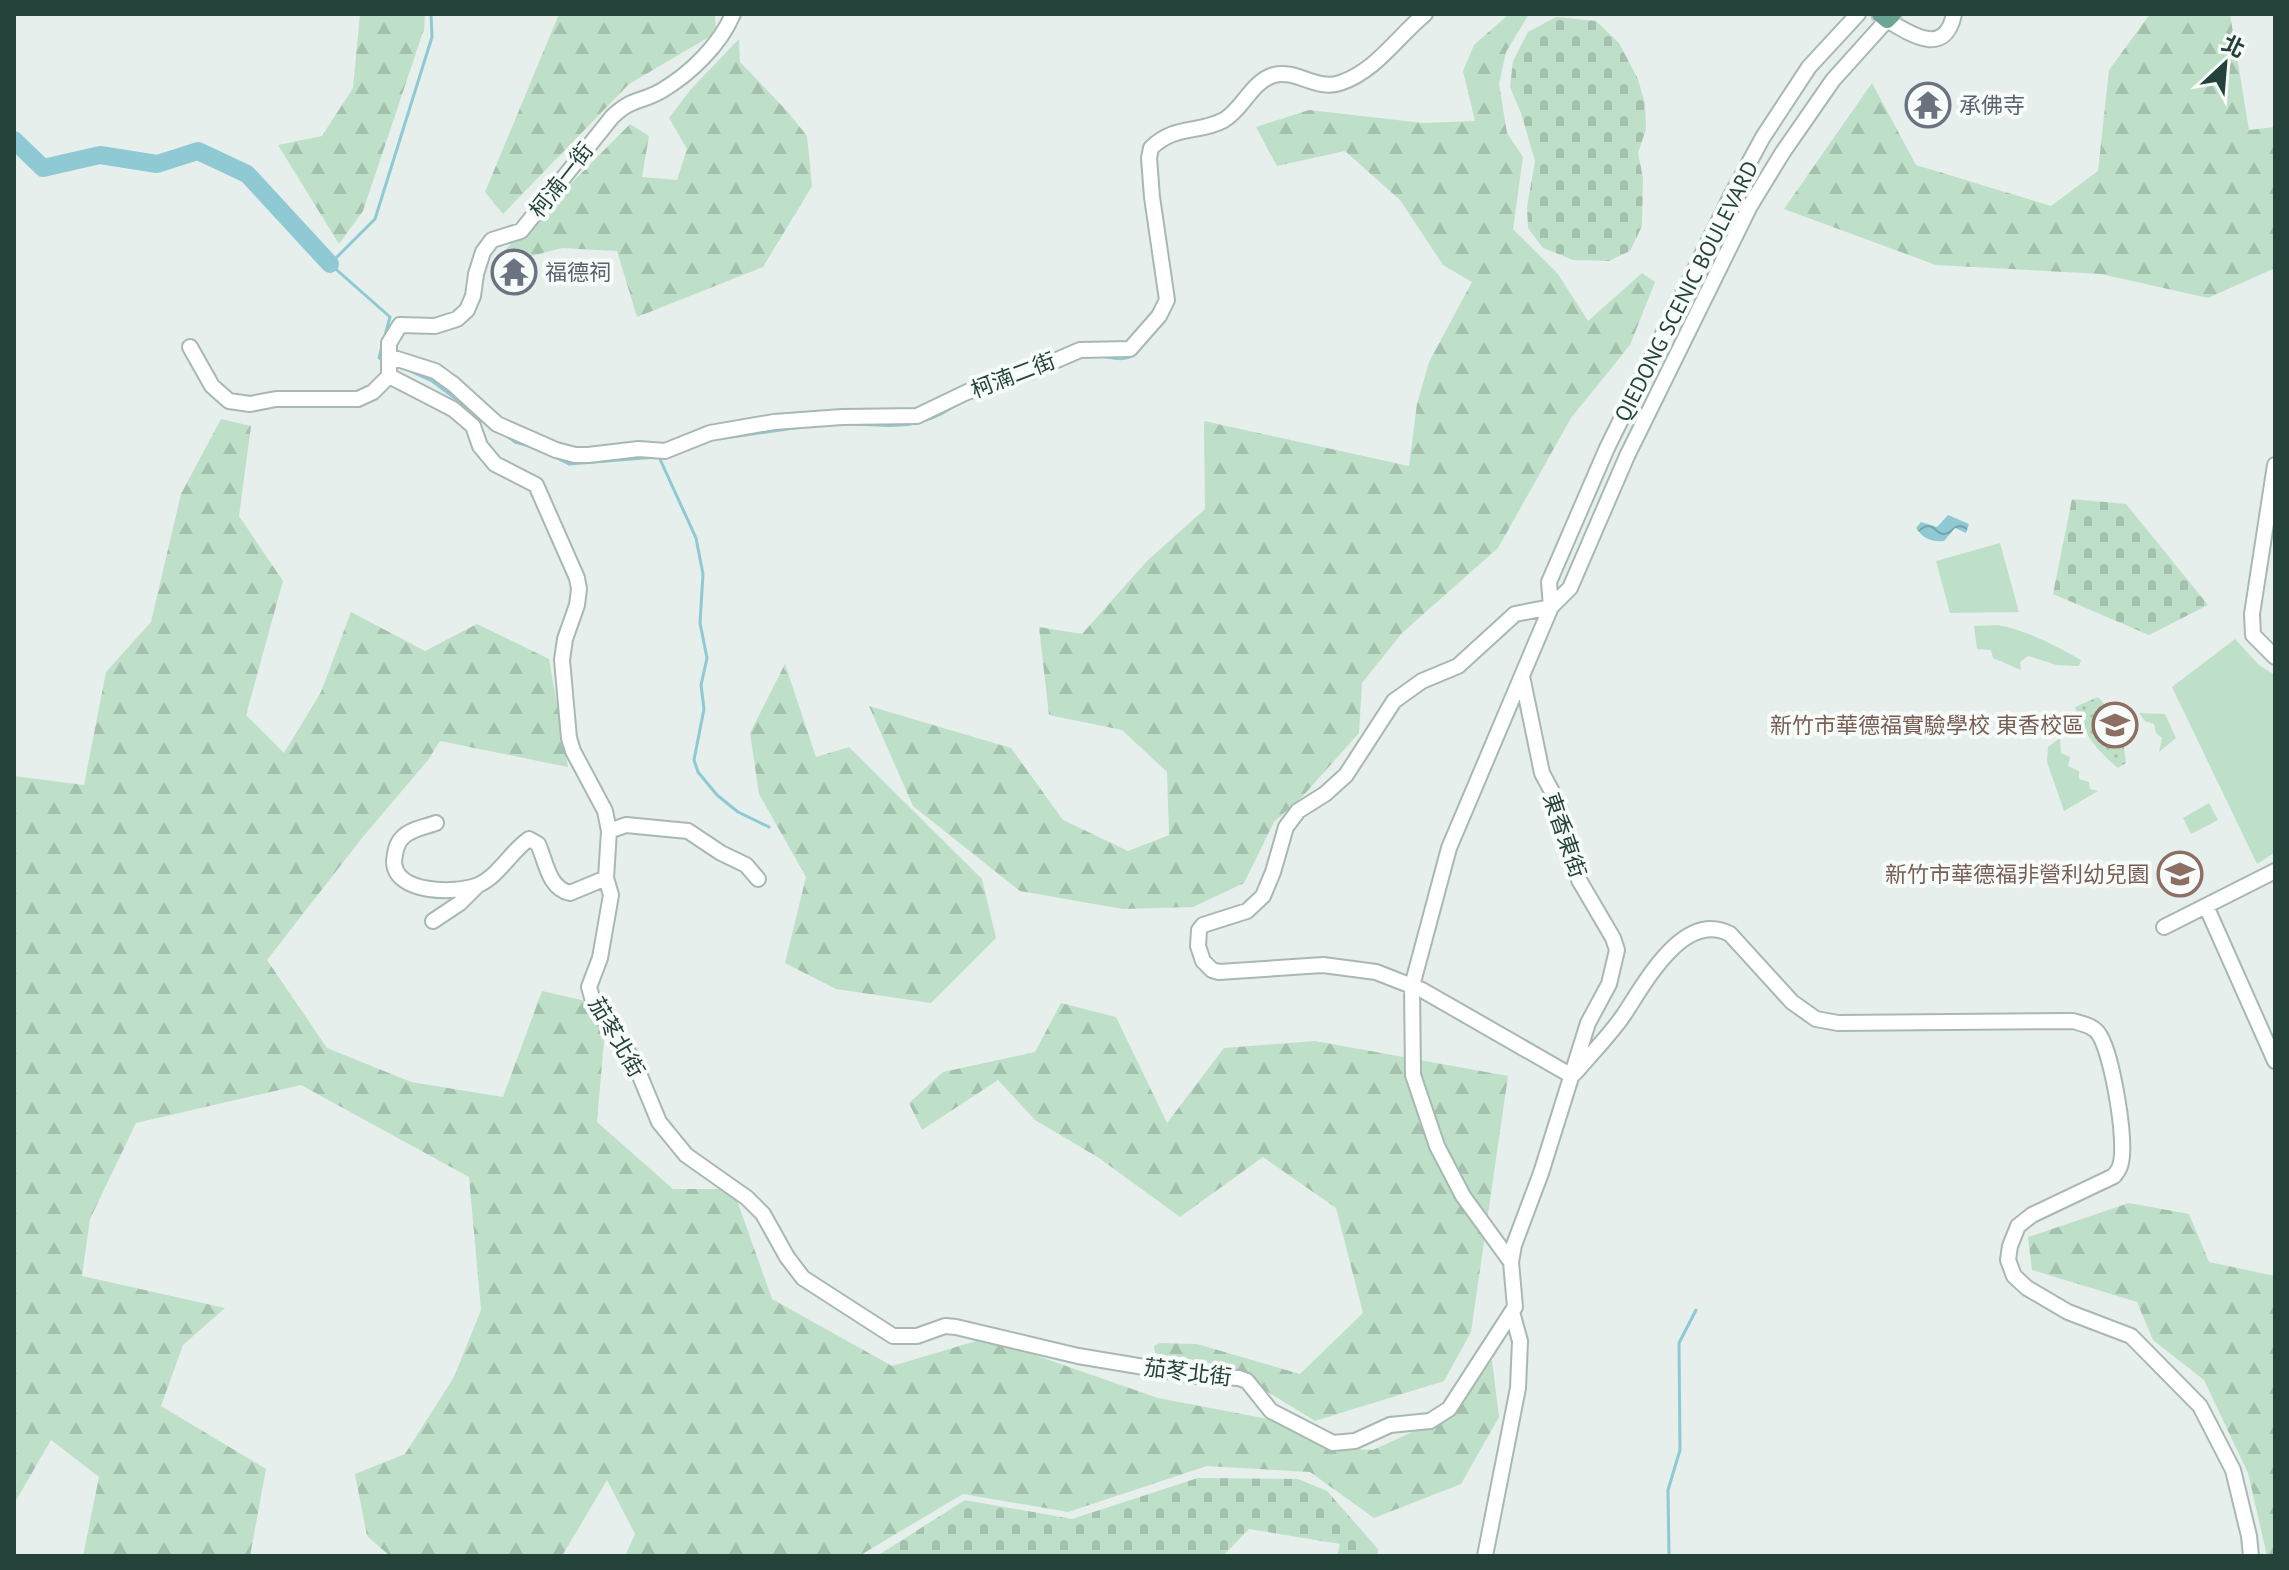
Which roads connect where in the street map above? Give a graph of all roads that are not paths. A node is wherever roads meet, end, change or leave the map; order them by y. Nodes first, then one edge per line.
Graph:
1 (733, 14) edge
2 (1425, 14) edge
3 (1858, 14) edge
4 (1954, 14) edge
5 (1887, 16) edge
6 (190, 347) dead end
7 (391, 357) junction
8 (389, 376) junction
9 (2275, 465) edge
10 (1551, 607) junction
11 (2275, 657) edge
12 (1522, 676) junction
13 (436, 823) dead end
14 (609, 831) junction
15 (2275, 871) edge
16 (606, 878) junction
17 (758, 879) dead end
18 (478, 885) junction
19 (2206, 906) junction
20 (433, 921) dead end
21 (2164, 927) dead end
22 (1412, 986) junction
23 (2275, 1061) edge
24 (1572, 1076) junction
25 (1511, 1262) junction
26 (1512, 1312) junction
27 (1485, 1556) edge
28 (2251, 1556) edge

1 - 7 street, 柯湳一街
2 - 7 street, 柯湳二街
3 - 10 street, QIEDONG SCENIC BOULEVARD
4 - 5 street
5 - 10 street, QIEDONG SCENIC BOULEVARD
6 - 8 street
7 - 8 street, 柯湳一街
8 - 14 street, 茄苳北街
9 - 11 street
10 - 12 street, QIEDONG SCENIC BOULEVARD
10 - 22 street
12 - 22 street, QIEDONG SCENIC BOULEVARD
12 - 24 street, 東香東街
13 - 18 street
14 - 16 street, 茄苳北街
14 - 17 street
15 - 19 street
16 - 18 street
16 - 26 street, 茄苳北街
18 - 20 street
19 - 21 street
19 - 23 street
22 - 24 street
22 - 25 street, QIEDONG SCENIC BOULEVARD
24 - 25 street
24 - 28 street
25 - 26 street
26 - 27 street

